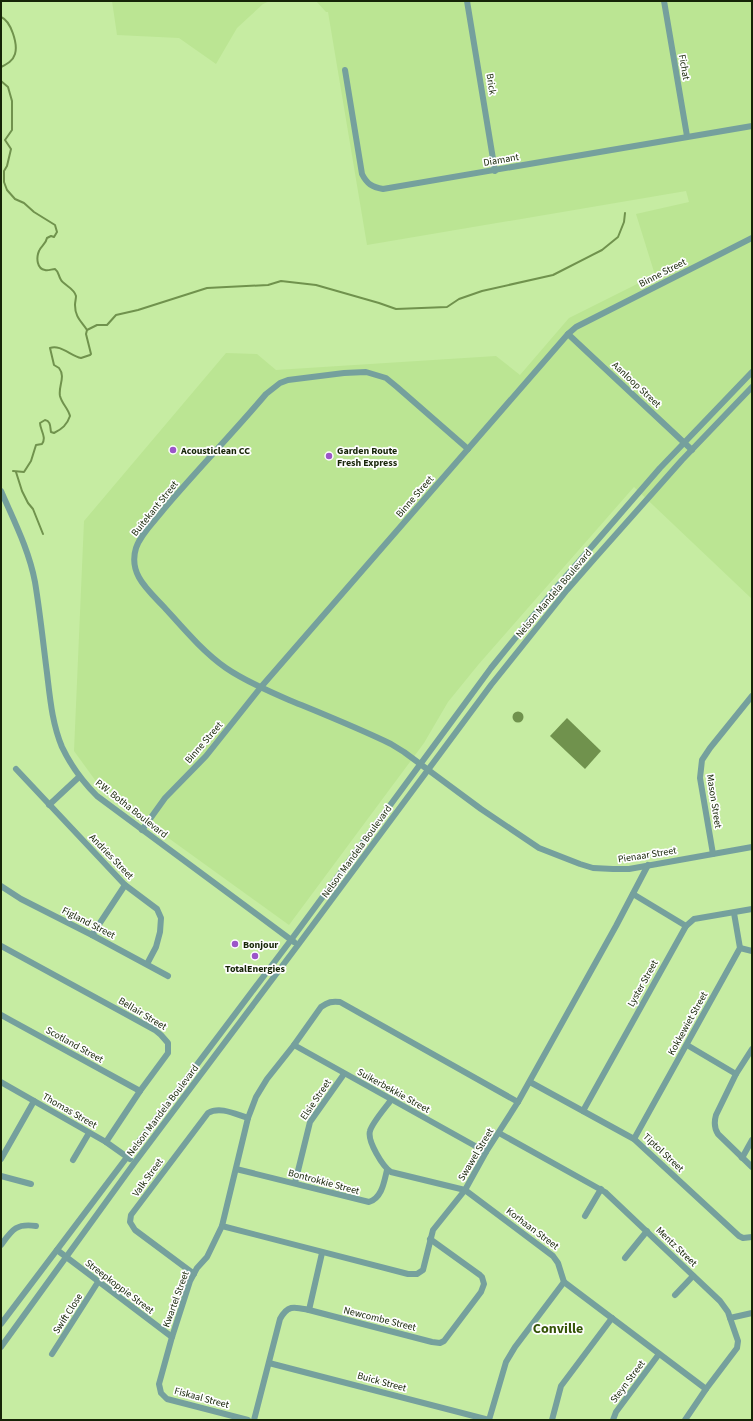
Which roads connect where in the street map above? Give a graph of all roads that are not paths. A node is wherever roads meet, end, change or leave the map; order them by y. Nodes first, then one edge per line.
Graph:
1 (467, 1) edge
2 (664, 1) edge
3 (345, 70) dead end
4 (752, 126) edge
5 (687, 136) junction
6 (495, 171) junction
7 (752, 238) edge
8 (568, 334) junction
9 (752, 372) edge
10 (752, 387) edge
11 (684, 442) junction
12 (468, 449) junction
13 (692, 450) junction
14 (1, 491) edge
15 (261, 687) junction
16 (752, 696) edge
17 (421, 764) junction
18 (16, 769) dead end
19 (428, 770) junction
20 (79, 777) junction
21 (49, 805) junction
22 (142, 830) junction
23 (752, 848) edge
24 (355, 853) junction
25 (713, 854) junction
26 (362, 859) junction
27 (648, 865) junction
28 (125, 885) junction
29 (1, 886) edge
30 (633, 894) junction
31 (752, 909) edge
32 (734, 913) junction
33 (686, 926) junction
34 (92, 935) junction
35 (291, 940) junction
36 (298, 945) junction
37 (1, 946) edge
38 (740, 948) junction
39 (752, 951) edge
40 (147, 964) junction
41 (168, 976) dead end
42 (1, 1015) edge
43 (234, 1015) junction
44 (241, 1021) junction
45 (294, 1045) junction
46 (687, 1045) junction
47 (752, 1048) edge
48 (193, 1069) junction
49 (344, 1074) junction
50 (736, 1074) junction
51 (200, 1075) junction
52 (1, 1082) edge
53 (530, 1082) junction
54 (140, 1091) junction
55 (392, 1100) junction
56 (34, 1101) junction
57 (518, 1102) junction
58 (583, 1111) junction
59 (248, 1118) junction
60 (89, 1132) junction
61 (499, 1133) junction
62 (634, 1139) junction
63 (752, 1140) edge
64 (106, 1142) junction
65 (486, 1152) junction
66 (127, 1157) junction
67 (742, 1158) junction
68 (1, 1159) edge
69 (73, 1160) dead end
70 (135, 1162) junction
71 (752, 1167) edge
72 (236, 1169) junction
73 (387, 1170) junction
74 (1, 1176) edge
75 (294, 1183) junction
76 (31, 1184) dead end
77 (600, 1189) junction
78 (465, 1190) junction
79 (586, 1216) dead end
80 (36, 1226) dead end
81 (222, 1226) junction
82 (647, 1231) junction
83 (752, 1237) edge
84 (430, 1239) junction
85 (1, 1245) edge
86 (57, 1250) junction
87 (322, 1253) junction
88 (66, 1257) junction
89 (625, 1258) dead end
90 (194, 1274) junction
91 (694, 1276) junction
92 (98, 1282) junction
93 (564, 1282) junction
94 (674, 1295) dead end
95 (309, 1310) junction
96 (752, 1313) edge
97 (612, 1318) junction
98 (730, 1318) junction
99 (1, 1324) edge
100 (172, 1337) junction
101 (1, 1347) edge
102 (52, 1354) dead end
103 (660, 1354) junction
104 (269, 1363) junction
105 (159, 1384) joint
106 (706, 1389) junction
107 (248, 1420) edge
108 (254, 1420) edge
109 (489, 1420) edge
110 (552, 1420) edge
111 (613, 1420) edge
112 (685, 1420) edge

1 - 6 street, Brick
2 - 5 street, Fichat
3 - 6 street, Diamant
4 - 5 street, Diamant
5 - 6 street, Diamant
7 - 8 street, Binne Street
8 - 11 street, Aanloop Street
8 - 12 street, Binne Street
9 - 11 street, Nelson Mandela Boulevard
10 - 13 street, Nelson Mandela Boulevard
11 - 13 street, Aanloop Street
11 - 17 street, Nelson Mandela Boulevard
12 - 15 street, Binne Street
12 - 15 street, Buitekant Street
13 - 19 street, Nelson Mandela Boulevard
14 - 20 street, P.W. Botha Boulevard
15 - 17 street, Buitekant Street
15 - 22 street, Binne Street
16 - 25 street, Mason Street
17 - 19 street, Pienaar Street
17 - 24 street, Nelson Mandela Boulevard
18 - 21 street, Andries Street
19 - 26 street, Nelson Mandela Boulevard
19 - 27 street, Pienaar Street
20 - 21 street
20 - 22 street, P.W. Botha Boulevard
21 - 28 street, Andries Street
22 - 35 street, P.W. Botha Boulevard
23 - 25 street, Pienaar Street
24 - 26 street
24 - 35 street, Nelson Mandela Boulevard
25 - 27 street, Pienaar Street
26 - 36 street, Nelson Mandela Boulevard
27 - 30 street, Swawel Street
28 - 34 street
28 - 40 street, Andries Street
29 - 34 street, Figland Street
30 - 33 street
30 - 53 street, Swawel Street
31 - 32 street
32 - 33 street
32 - 38 street
33 - 58 street, Lyster Street
34 - 40 street, Figland Street
35 - 36 street, P.W. Botha Boulevard
35 - 43 street, Nelson Mandela Boulevard
36 - 44 street, Nelson Mandela Boulevard
37 - 54 street, Bellair Street
38 - 39 street
38 - 46 street, Kokkewiet Street
40 - 41 street, Figland Street
42 - 54 street, Scotland Street
43 - 44 street
43 - 48 street, Nelson Mandela Boulevard
44 - 51 street, Nelson Mandela Boulevard
45 - 49 street, Suikerbekkie Street
45 - 57 street, Kwartel Street
45 - 59 street, Kwartel Street
46 - 50 street
46 - 62 street, Kokkewiet Street
47 - 50 street
48 - 51 street
48 - 66 street, Nelson Mandela Boulevard
49 - 55 street, Suikerbekkie Street
49 - 75 street, Elsie Street
50 - 67 street
51 - 70 street, Nelson Mandela Boulevard
52 - 56 street, Thomas Street
53 - 57 street, Swawel Street
53 - 58 street, Tiptol Street
54 - 64 street, Bellair Street
55 - 65 street, Suikerbekkie Street
55 - 73 street
56 - 60 street, Thomas Street
56 - 68 street
57 - 61 street, Swawel Street
58 - 62 street, Tiptol Street
59 - 72 street, Kwartel Street
59 - 90 street, Valk Street
60 - 64 street, Thomas Street
60 - 69 street
61 - 65 street, Swawel Street
61 - 77 street, Mentz Street
62 - 83 street, Tiptol Street
63 - 67 street
64 - 66 street, Thomas Street
65 - 78 street, Swawel Street
66 - 70 street, Thomas Street
66 - 86 street, Nelson Mandela Boulevard
67 - 71 street
70 - 88 street, Nelson Mandela Boulevard
72 - 75 street, Bontrokkie Street
72 - 81 street, Kwartel Street
73 - 75 street, Bontrokkie Street
73 - 78 street, Korhaan Street
74 - 76 street
77 - 79 street
77 - 82 street, Mentz Street
78 - 84 street, Swawel Street
78 - 93 street, Korhaan Street
80 - 85 street
81 - 87 street, Swawel Street
81 - 90 street, Kwartel Street
82 - 89 street
82 - 91 street, Mentz Street
84 - 87 street, Swawel Street
84 - 95 street, Newcombe Street
86 - 88 street, Streepkoppie Street
86 - 99 street, Nelson Mandela Boulevard
87 - 95 street
88 - 92 street, Streepkoppie Street
88 - 101 street, Nelson Mandela Boulevard
90 - 100 street, Kwartel Street
91 - 94 street
91 - 98 street, Mentz Street
92 - 100 street, Streepkoppie Street
92 - 102 street, Swift Close
93 - 97 street
93 - 109 street
95 - 104 street, Newcombe Street
96 - 98 street
97 - 103 street
97 - 110 street
98 - 106 street, Mentz Street
100 - 105 street, Kwartel Street
103 - 106 street
103 - 111 street, Steyn Street
104 - 108 street, Newcombe Street
104 - 109 street, Buick Street
105 - 107 street, Fiskaal Street
106 - 112 street, Mentz Street

